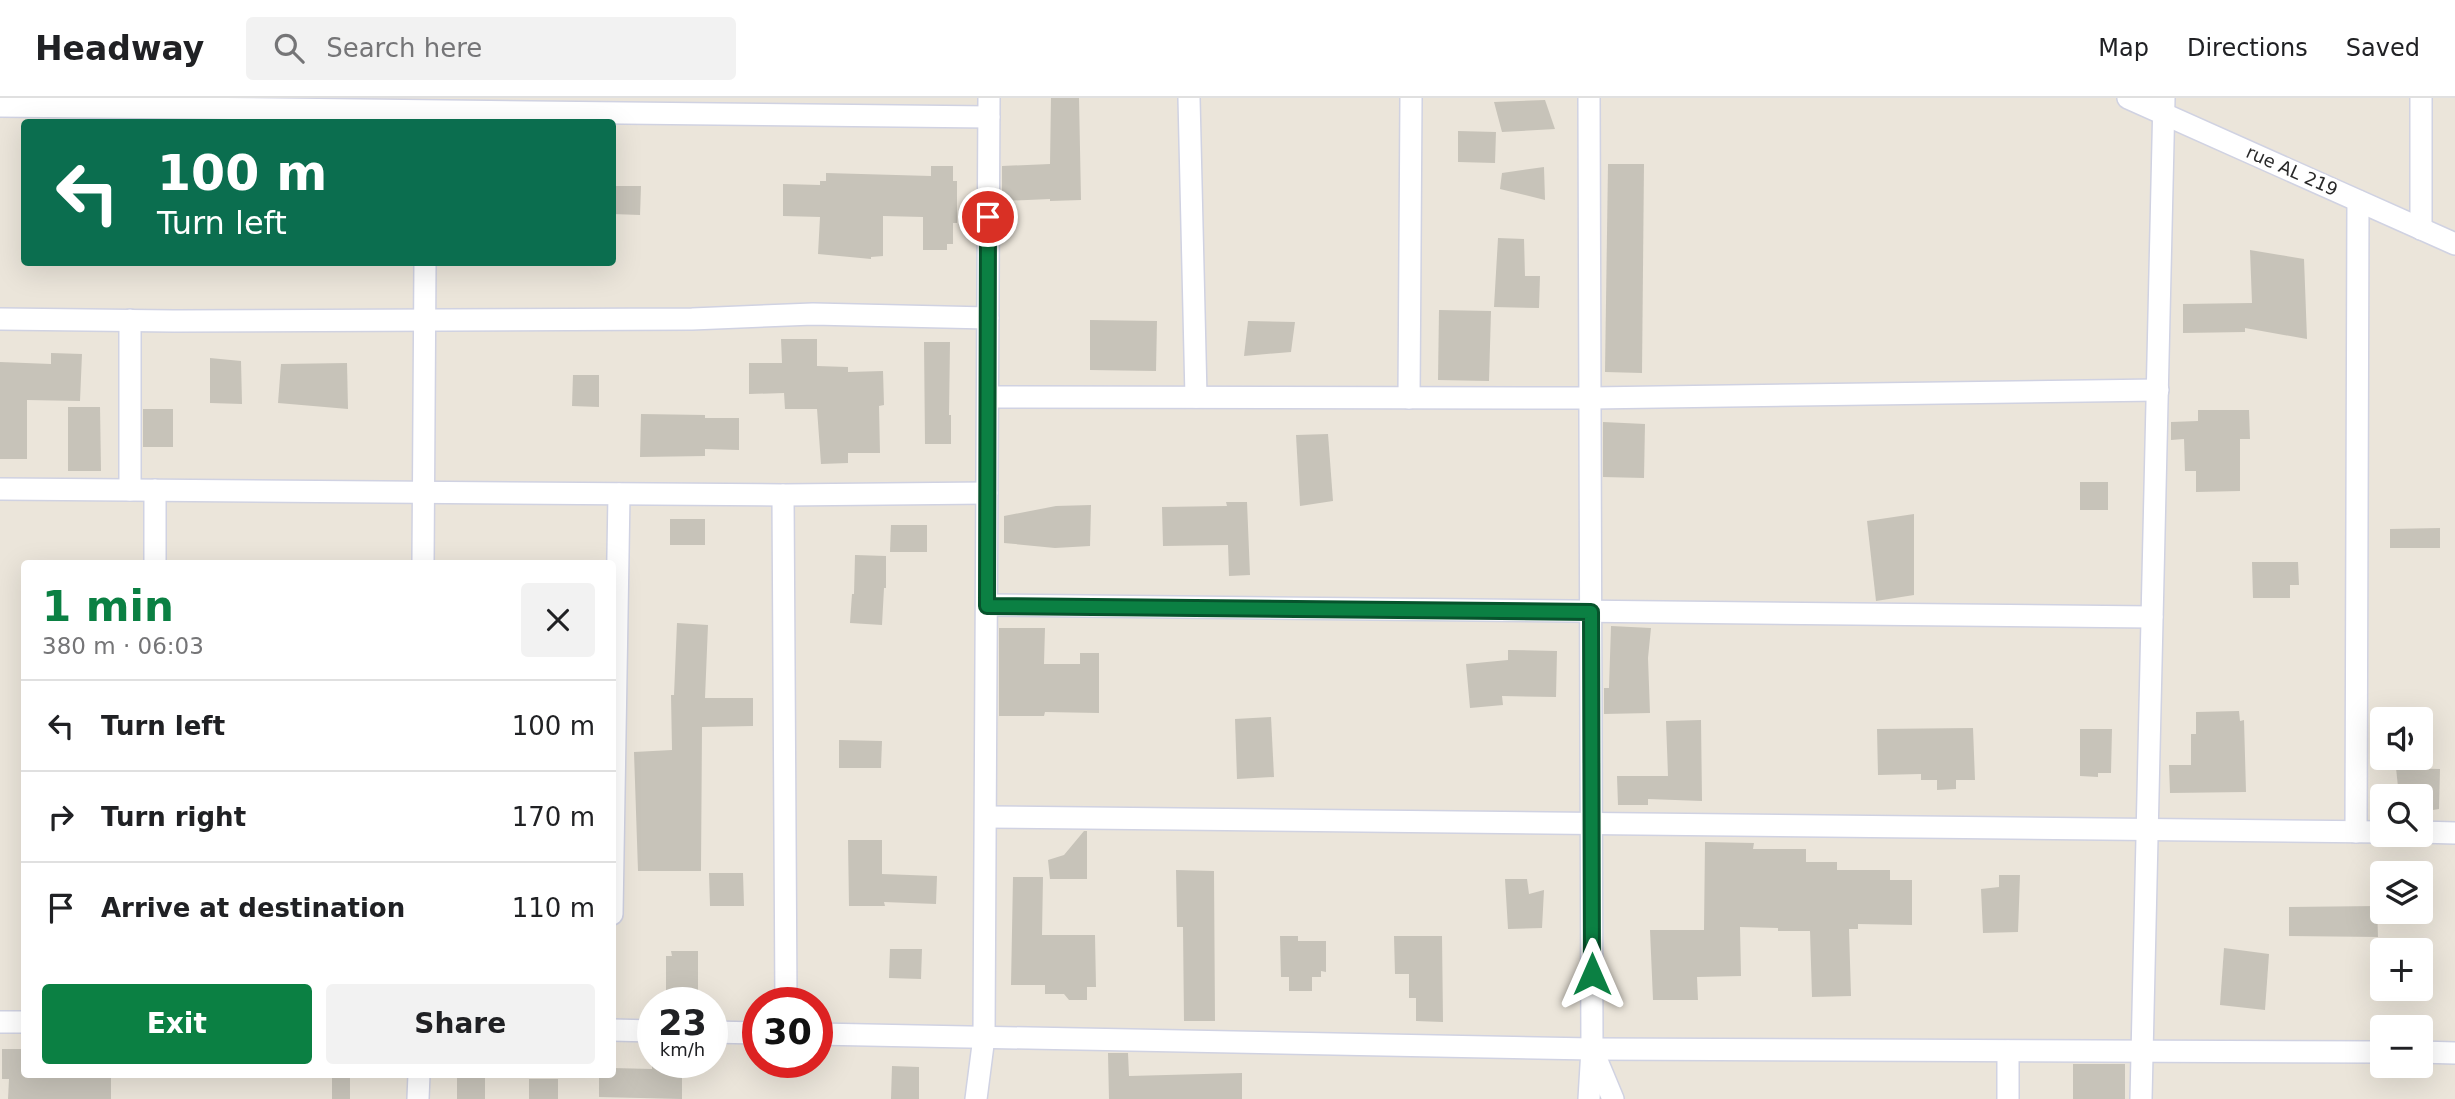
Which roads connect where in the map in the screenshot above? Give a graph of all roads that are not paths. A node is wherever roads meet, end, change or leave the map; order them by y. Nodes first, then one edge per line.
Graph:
1 (1189, 98) edge
2 (1411, 98) edge
3 (1589, 98) edge
4 (2128, 98) edge
5 (2421, 98) edge
6 (162, 103) edge
7 (627, 105) edge
8 (0, 106) edge
9 (802, 106) edge
10 (2164, 106) edge
11 (989, 107) edge
12 (427, 110) edge
13 (2358, 201) junction
14 (2421, 229) junction
15 (2455, 244) edge
16 (425, 266) edge
17 (988, 318) junction
18 (0, 319) edge
19 (130, 320) junction
20 (425, 320) junction
21 (2158, 390) junction
22 (988, 397) junction
23 (1196, 397) junction
24 (1409, 398) junction
25 (1591, 398) junction
26 (0, 489) edge
27 (130, 490) junction
28 (155, 490) junction
29 (424, 491) junction
30 (987, 493) junction
31 (619, 494) junction
32 (783, 495) junction
33 (155, 560) edge
34 (423, 560) edge
35 (987, 606) junction
36 (1591, 612) junction
37 (2152, 617) junction
38 (616, 674) edge
39 (986, 817) junction
40 (1592, 823) junction
41 (2148, 829) junction
42 (2356, 832) junction
43 (2370, 832) edge
44 (2433, 832) edge
45 (2455, 833) edge
46 (786, 987) edge
47 (0, 1022) edge
48 (21, 1022) edge
49 (616, 1030) edge
50 (637, 1031) edge
51 (833, 1034) edge
52 (984, 1037) junction
53 (1592, 1049) junction
54 (2008, 1051) junction
55 (2143, 1051) junction
56 (2370, 1052) edge
57 (2433, 1052) edge
58 (2455, 1053) edge
59 (419, 1078) edge
60 (418, 1099) edge
61 (976, 1099) edge
62 (1589, 1099) edge
63 (1614, 1099) edge
64 (2008, 1099) edge
65 (2141, 1099) edge

1 - 23 street
2 - 24 street
3 - 25 street
4 - 10 street, rue AL 219
5 - 14 street
6 - 8 street
6 - 12 street
7 - 9 street
7 - 12 street
9 - 11 street
10 - 13 street, rue AL 219
10 - 21 street
11 - 17 street
13 - 14 street, rue AL 219
13 - 42 street
14 - 15 street, rue AL 219
16 - 20 street
17 - 20 street
17 - 22 street
18 - 19 street
19 - 20 street
19 - 27 street
20 - 29 street
21 - 25 street
21 - 37 street
22 - 23 street
22 - 30 street
23 - 24 street
24 - 25 street
25 - 36 street
26 - 27 street
27 - 28 street
28 - 29 street
28 - 33 street
29 - 31 street
29 - 34 street
30 - 32 street
30 - 35 street
31 - 32 street
31 - 38 street
32 - 46 street
35 - 36 street
35 - 39 street
36 - 37 street
36 - 40 street
37 - 41 street
39 - 40 street
39 - 52 street
40 - 41 street
40 - 53 street
41 - 42 street
41 - 55 street
42 - 43 street
44 - 45 street
47 - 48 street
49 - 50 street
51 - 52 street
52 - 53 street
52 - 61 street
53 - 54 street
53 - 62 street
53 - 63 street
54 - 55 street
54 - 64 street
55 - 56 street
55 - 65 street
57 - 58 street
59 - 60 street

